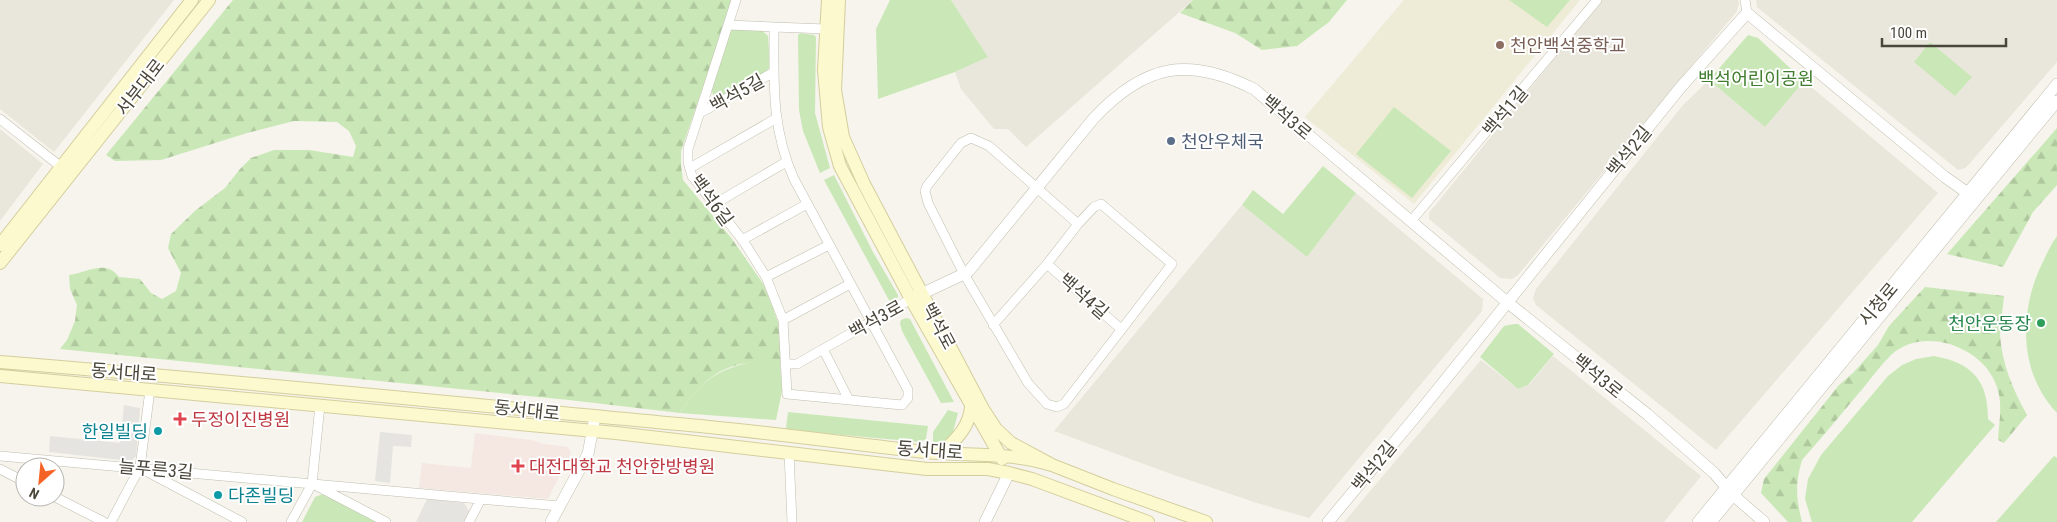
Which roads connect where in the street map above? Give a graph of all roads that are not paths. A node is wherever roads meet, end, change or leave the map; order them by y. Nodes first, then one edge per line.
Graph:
1 (192, 0) edge
2 (209, 0) edge
3 (736, 0) edge
4 (828, 0) edge
5 (838, 0) edge
6 (1597, 0) edge
7 (1745, 0) edge
8 (1747, 13) junction
9 (729, 25) junction
10 (774, 27) junction
11 (826, 29) junction
12 (774, 72) junction
13 (2057, 84) edge
14 (2057, 101) edge
15 (700, 113) junction
16 (0, 118) edge
17 (775, 119) junction
18 (786, 162) junction
19 (690, 168) junction
20 (66, 171) junction
21 (1037, 188) junction
22 (1972, 196) junction
23 (807, 204) junction
24 (713, 205) junction
25 (1412, 220) junction
26 (1078, 224) junction
27 (742, 240) junction
28 (0, 245) edge
29 (829, 245) junction
30 (0, 263) edge
31 (1047, 264) junction
32 (964, 274) junction
33 (766, 277) junction
34 (850, 284) junction
35 (917, 296) junction
36 (1507, 302) junction
37 (783, 320) junction
38 (870, 322) junction
39 (994, 324) junction
40 (1121, 329) junction
41 (823, 349) junction
42 (0, 362) edge
43 (786, 364) junction
44 (0, 376) edge
45 (150, 390) junction
46 (787, 394) joint
47 (849, 400) junction
48 (320, 405) junction
49 (971, 407) junction
50 (595, 417) junction
51 (996, 429) junction
52 (593, 432) junction
53 (789, 453) junction
54 (942, 453) junction
55 (1004, 455) junction
56 (0, 456) edge
57 (1052, 465) junction
58 (140, 467) junction
59 (0, 469) edge
60 (1009, 473) junction
61 (15, 477) edge
62 (312, 484) junction
63 (1730, 490) junction
64 (481, 499) junction
65 (65, 502) edge
66 (559, 506) junction
67 (104, 522) edge
68 (112, 522) edge
69 (242, 522) edge
70 (291, 522) edge
71 (386, 522) edge
72 (469, 522) edge
73 (551, 522) edge
74 (792, 522) edge
75 (985, 522) edge
76 (1148, 522) edge
77 (1206, 522) edge
78 (1328, 522) edge
79 (1698, 522) edge
80 (1711, 522) edge
81 (1764, 522) edge

1 - 20 main road, 서부대로
2 - 20 main road, 서부대로
3 - 9 street, 백석6길
4 - 11 main road, 백석로
5 - 35 main road, 백석로
6 - 25 street, 백석1길
7 - 8 street
8 - 22 street
8 - 36 street, 백석2길
9 - 10 street
9 - 15 street, 백석6길
10 - 11 street
10 - 12 street, 백석5길
11 - 35 main road, 백석로
12 - 15 street, 백석5길
12 - 17 street, 백석5길
13 - 22 street, 시청로
14 - 22 street, 시청로
15 - 19 street, 백석6길
16 - 20 street
17 - 18 street, 백석5길
17 - 19 street
18 - 23 street, 백석5길
18 - 24 street
19 - 24 street, 백석6길
20 - 28 main road, 서부대로
20 - 30 main road, 서부대로
21 - 25 street, 백석3로
21 - 26 street
21 - 32 street, 백석3로
21 - 32 street
22 - 63 street, 시청로
23 - 27 street
23 - 29 street, 백석5길
24 - 27 street, 백석6길
25 - 36 street, 백석3로
26 - 31 street
26 - 40 street
27 - 33 street, 백석6길
29 - 33 street
29 - 34 street, 백석5길
31 - 39 street
31 - 40 street, 백석4길
32 - 35 street, 백석3로
32 - 39 street
33 - 37 street, 백석6길
34 - 37 street
34 - 38 street, 백석5길
35 - 38 street, 백석3로
35 - 49 main road, 백석로
35 - 51 main road, 백석로
36 - 63 street, 백석3로
36 - 78 street, 백석2길
37 - 43 street, 백석6길
38 - 41 street, 백석3로
38 - 47 street, 백석5길
39 - 40 street
41 - 43 street, 백석3로
41 - 47 street
42 - 50 main road, 동서대로
43 - 46 street, 백석6길
44 - 45 main road, 동서대로
45 - 48 main road, 동서대로
45 - 58 street
46 - 47 street, 백석5길
48 - 52 main road, 동서대로
48 - 62 street
49 - 54 main road
49 - 55 main road, 백석로
50 - 52 street
50 - 54 main road, 동서대로
51 - 55 main road
51 - 57 main road, 백석로
52 - 53 main road, 동서대로
52 - 66 street
53 - 60 main road, 동서대로
53 - 74 street
54 - 55 main road, 동서대로
55 - 57 main road, 동서대로
55 - 60 main road, 백석로
56 - 58 street, 늘푸른3길
57 - 77 main road, 백석로
58 - 62 street, 늘푸른3길
58 - 68 street
58 - 69 street
59 - 61 street
60 - 75 street
60 - 76 main road
62 - 64 street, 늘푸른3길
62 - 70 street
62 - 71 street, 늘푸른3길
63 - 79 street, 시청로
63 - 80 street, 시청로
63 - 81 street, 백석3로
64 - 66 street, 늘푸른3길
64 - 72 street
65 - 67 street
66 - 73 street

